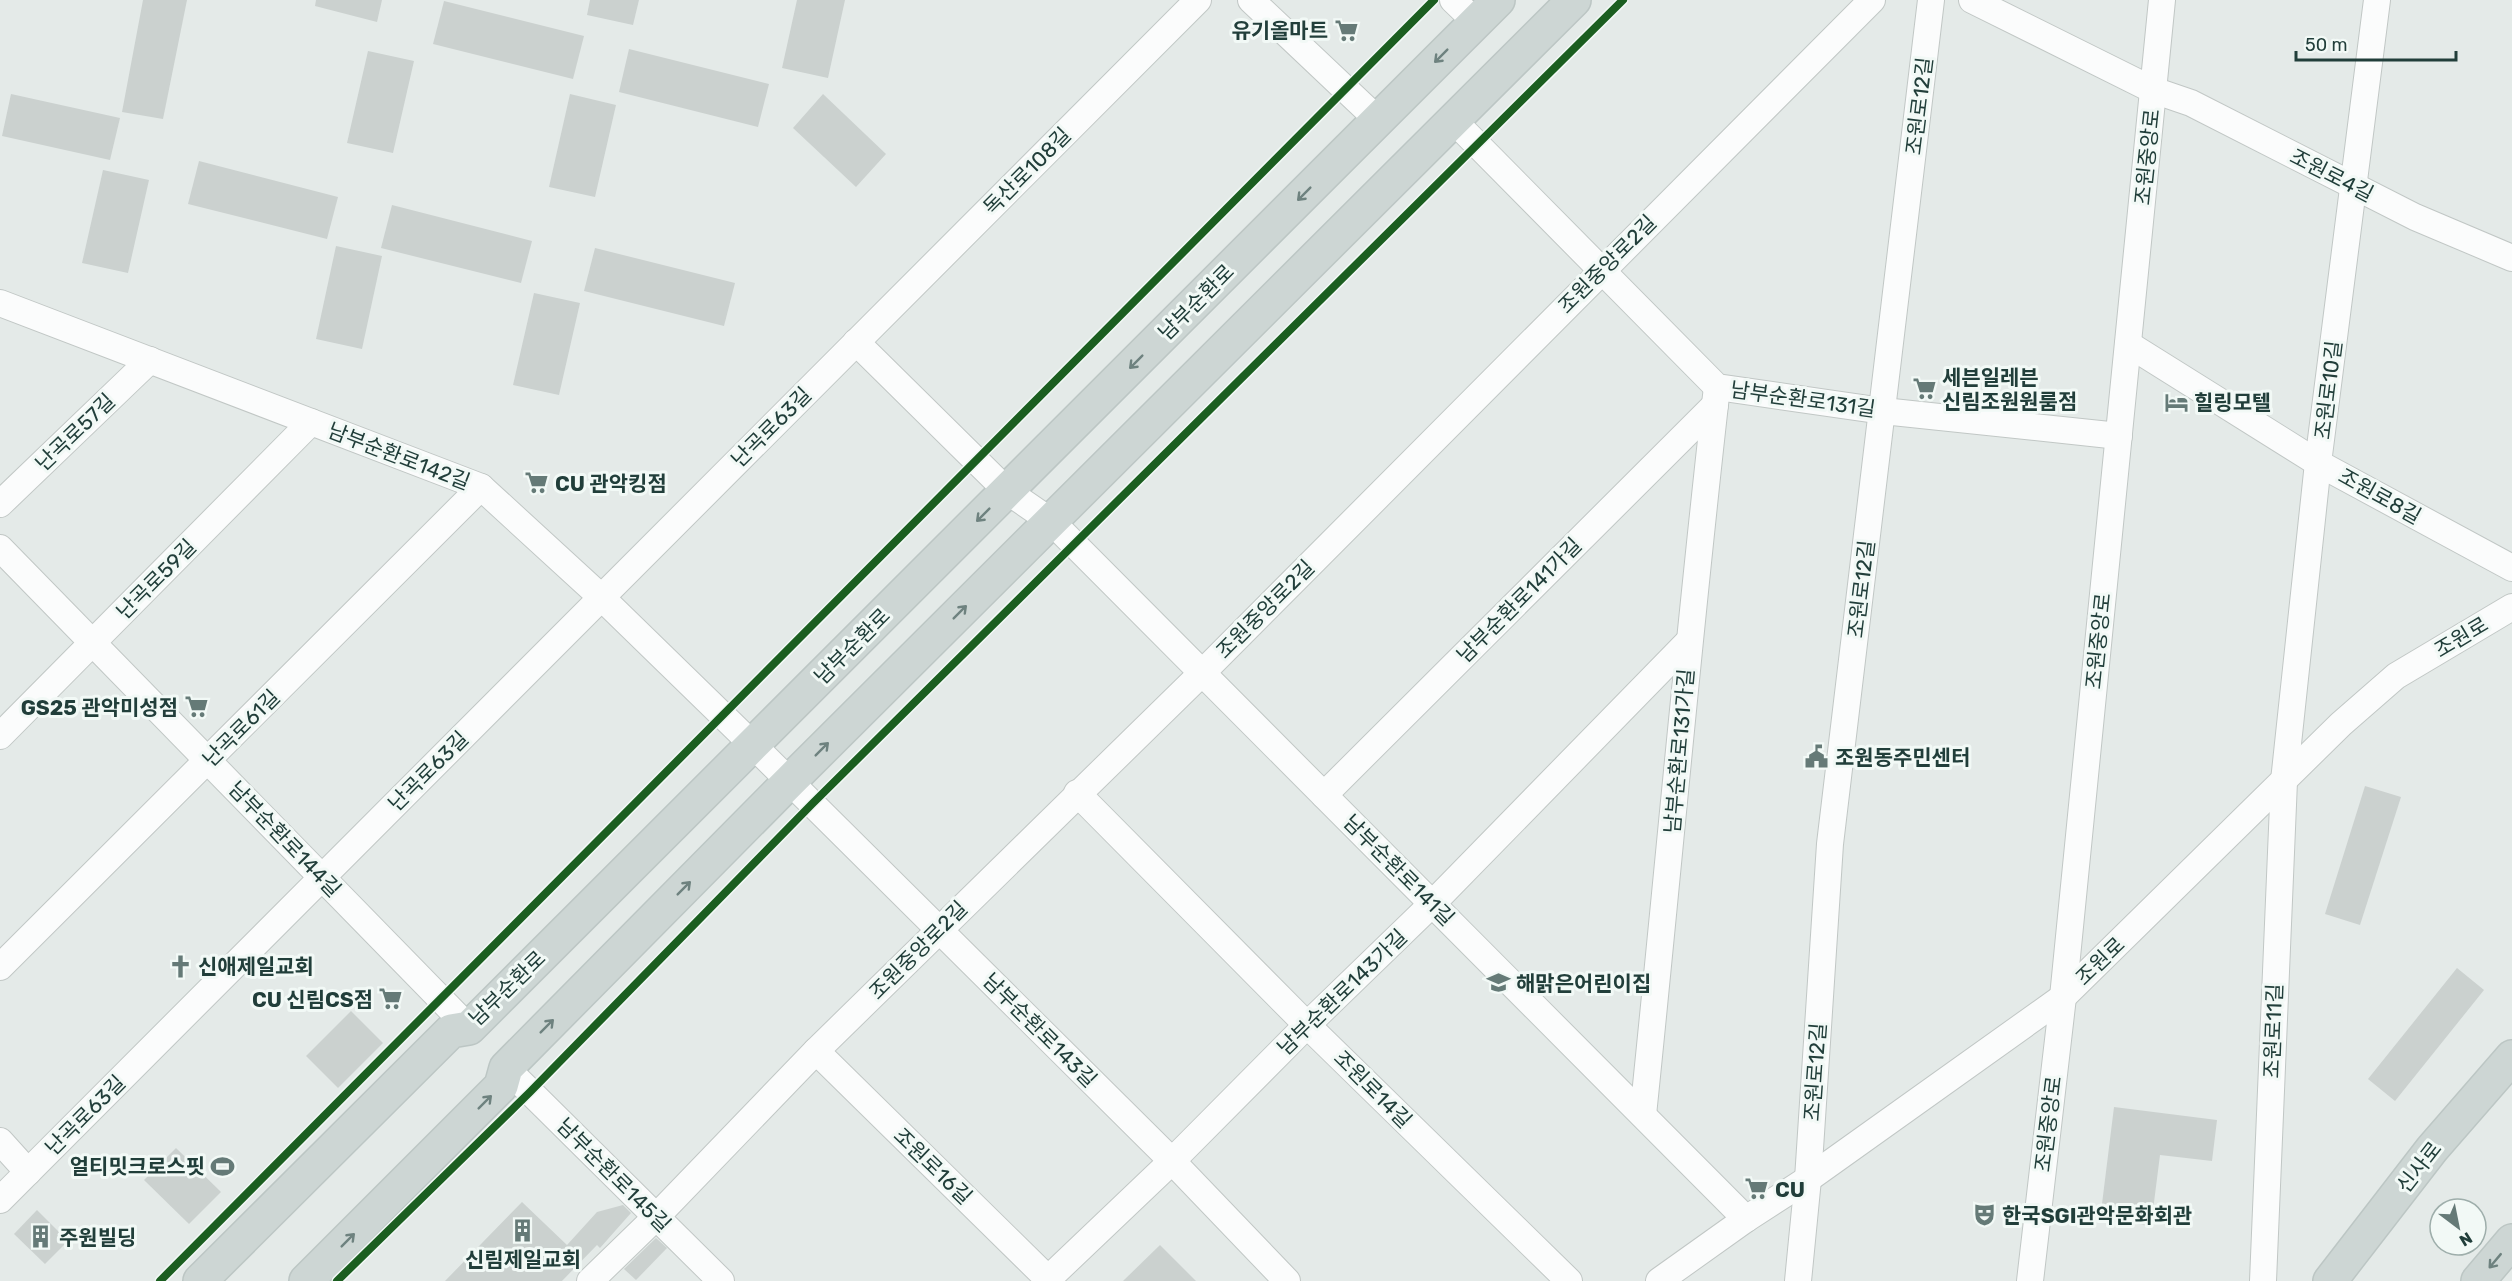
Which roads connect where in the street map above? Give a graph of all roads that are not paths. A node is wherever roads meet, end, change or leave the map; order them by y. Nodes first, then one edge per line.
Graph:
1 (1198, 0) edge
2 (1251, 0) edge
3 (1574, 0) edge
4 (1872, 0) edge
5 (1931, 0) edge
6 (1972, 0) edge
7 (2162, 0) edge
8 (2377, 0) edge
9 (1476, 7) edge
10 (2153, 90) junction
11 (1378, 120) junction
12 (1453, 120) junction
13 (2354, 187) junction
14 (2512, 258) edge
15 (1600, 270) junction
16 (0, 303) edge
17 (856, 342) junction
18 (2128, 344) junction
19 (150, 360) junction
20 (1716, 396) junction
21 (1882, 411) junction
22 (311, 422) junction
23 (2119, 436) junction
24 (2318, 463) junction
25 (481, 487) junction
26 (1007, 491) junction
27 (0, 504) edge
28 (1052, 522) junction
29 (0, 548) edge
30 (2512, 568) edge
31 (601, 597) junction
32 (2512, 607) edge
33 (1688, 642) junction
34 (92, 643) junction
35 (1202, 673) junction
36 (0, 736) edge
37 (753, 745) junction
38 (208, 761) junction
39 (790, 781) junction
40 (2284, 781) junction
41 (1077, 793) junction
42 (1324, 795) junction
43 (322, 877) junction
44 (1432, 904) junction
45 (938, 929) junction
46 (0, 967) edge
47 (2063, 997) junction
48 (1308, 1025) junction
49 (469, 1028) junction
50 (816, 1051) junction
51 (2512, 1057) edge
52 (506, 1068) junction
53 (1643, 1115) junction
54 (0, 1141) edge
55 (1172, 1161) junction
56 (28, 1172) junction
57 (1808, 1179) junction
58 (0, 1200) edge
59 (656, 1217) junction
60 (1746, 1219) junction
61 (2512, 1241) edge
62 (1048, 1280) edge
63 (200, 1281) edge
64 (306, 1281) edge
65 (590, 1281) edge
66 (721, 1281) edge
67 (1287, 1281) edge
68 (1569, 1281) edge
69 (1659, 1281) edge
70 (1798, 1281) edge
71 (2030, 1281) edge
72 (2263, 1281) edge
73 (2330, 1281) edge
74 (2478, 1281) edge

1 - 17 street, 독산로108길
2 - 11 street
3 - 12 main road
4 - 15 street, 조원중앙로2길
5 - 21 street, 조원로12길
6 - 10 street, 조원로4길
7 - 10 street, 조원중앙로
8 - 13 street, 조원로10길
9 -> 11 main road, 남부순환로
10 - 13 street, 조원로4길
10 - 18 street, 조원중앙로
11 -> 26 main road, 남부순환로
12 - 15 street, 남부순환로131길
12 - 28 main road
13 - 14 street, 조원로4길
13 - 24 street, 조원로10길
15 - 20 street, 남부순환로131길
15 - 35 street, 조원중앙로2길
16 - 19 street, 남부순환로142길
17 - 26 street, 남부순환로141길
17 - 31 street, 난곡로63길
18 - 23 street, 조원중앙로
18 - 24 street, 조원로8길
19 - 22 street, 남부순환로142길
19 - 27 street, 난곡로57길
20 - 21 street, 남부순환로131길
20 - 33 street, 남부순환로131가길
20 - 42 street, 남부순환로141가길
21 - 23 street, 남부순환로131길
21 - 57 street, 조원로12길
22 - 25 street, 남부순환로142길
22 - 34 street, 난곡로59길
23 - 47 street, 조원중앙로
24 - 30 street, 조원로8길
24 - 40 street, 조원로10길
25 - 31 street, 남부순환로142길
25 - 38 street, 난곡로61길
26 - 28 street, 남부순환로141길
26 -> 37 main road, 남부순환로
28 - 35 street, 남부순환로141길
39 -> 28 main road
29 - 34 street, 남부순환로144길
31 - 37 street, 남부순환로142길
31 - 43 street, 난곡로63길
32 - 40 street, 조원로
33 - 44 street, 남부순환로143가길
33 - 53 street, 남부순환로131가길
34 - 36 street, 난곡로59길
34 - 38 street, 남부순환로144길
35 - 41 street, 조원중앙로2길
35 - 42 street, 남부순환로141길
37 - 39 street, 남부순환로142길
37 - 49 main road, 남부순환로
38 - 43 street, 남부순환로144길
38 - 46 street, 난곡로61길
39 - 45 street, 남부순환로143길
52 -> 39 main road
40 - 47 street, 조원로
40 - 72 street, 조원로11길
41 - 45 street, 조원중앙로2길
41 - 48 street, 조원로14길
42 - 44 street, 남부순환로141길
43 - 49 street, 남부순환로144길
43 - 56 street, 난곡로63길
44 - 48 street, 남부순환로143가길
44 - 53 street, 남부순환로141길
45 - 50 street, 조원중앙로2길
45 - 55 street, 남부순환로143길
47 - 57 street, 조원로
47 - 71 street, 조원중앙로
48 - 55 street, 남부순환로143가길
48 - 68 street, 조원로14길
49 - 63 main road, 남부순환로
50 - 59 street, 조원중앙로2길
50 - 62 street, 조원로16길
51 - 73 main road, 신사로
52 - 59 street, 남부순환로145길
64 -> 52 main road
53 - 60 street, 남부순환로141길
54 - 56 street
55 - 62 street, 남부순환로143가길
55 - 67 street, 남부순환로143길
56 - 58 street, 난곡로63길
57 - 60 street, 조원로
57 - 70 street, 조원로12길
59 - 65 street, 조원중앙로2길
59 - 66 street, 남부순환로145길
60 - 69 street, 조원로
61 -> 74 main road

